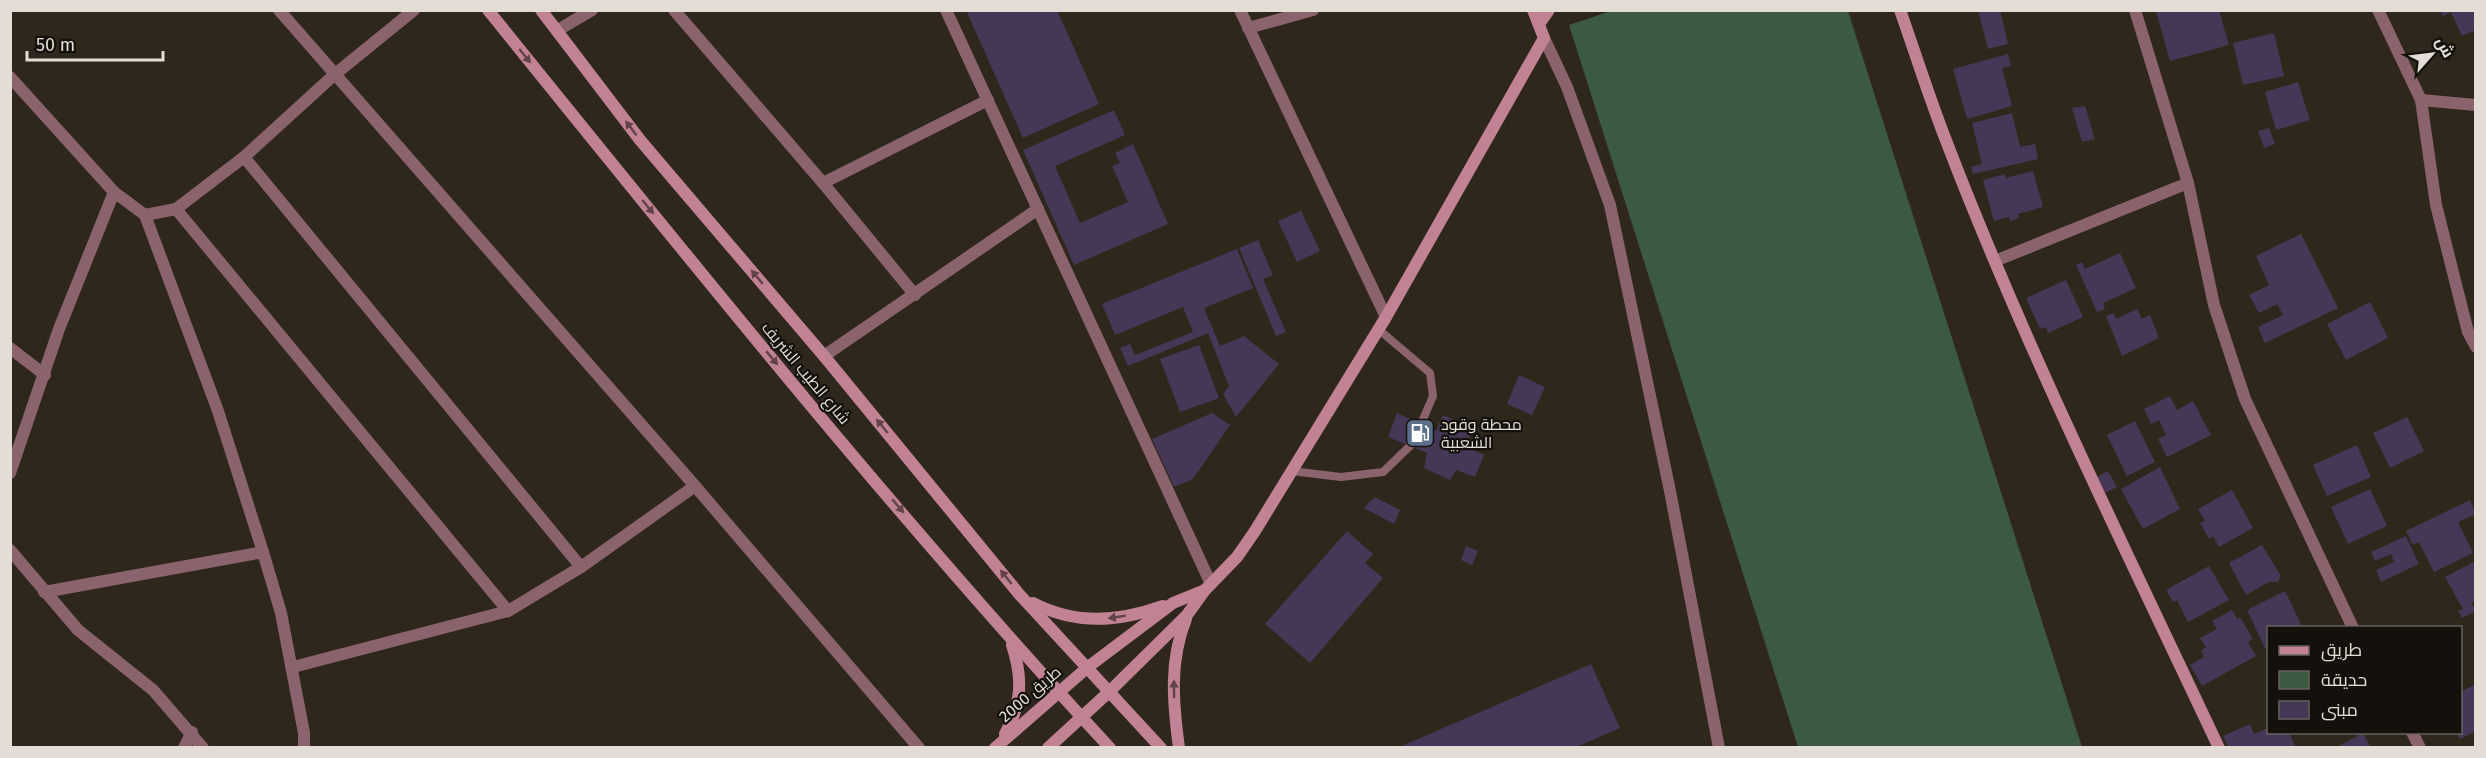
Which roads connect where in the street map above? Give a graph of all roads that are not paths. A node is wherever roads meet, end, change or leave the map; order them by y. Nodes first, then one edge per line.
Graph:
1 (279, 10) edge
2 (414, 10) edge
3 (488, 10) edge
4 (541, 10) edge
5 (592, 10) edge
6 (674, 10) edge
7 (946, 10) edge
8 (1240, 10) edge
9 (1313, 10) edge
10 (1533, 10) edge
11 (1549, 10) edge
12 (1900, 10) edge
13 (2135, 10) edge
14 (2378, 10) edge
15 (1539, 24) junction
16 (1248, 28) junction
17 (558, 30) junction
18 (1544, 38) junction
19 (334, 75) junction
20 (10, 77) edge
21 (988, 100) junction
22 (2421, 100) junction
23 (2475, 105) edge
24 (244, 157) junction
25 (823, 183) junction
26 (2188, 183) junction
27 (114, 192) junction
28 (176, 209) junction
29 (1038, 209) junction
30 (145, 215) junction
31 (1995, 261) junction
32 (915, 295) junction
33 (1386, 317) junction
34 (1378, 329) junction
35 (2472, 331) edge
36 (2475, 347) edge
37 (10, 348) edge
38 (824, 356) junction
39 (45, 375) junction
40 (1421, 424) dead end
41 (1410, 446) dead end
42 (1291, 471) junction
43 (10, 473) edge
44 (695, 486) junction
45 (10, 550) edge
46 (263, 552) junction
47 (581, 567) junction
48 (1208, 587) junction
49 (44, 592) junction
50 (1019, 594) junction
51 (1173, 603) junction
52 (508, 611) junction
53 (1187, 615) junction
54 (2353, 626) edge
55 (1009, 638) junction
56 (1088, 667) junction
57 (293, 668) junction
58 (1058, 691) junction
59 (1110, 691) junction
60 (1081, 717) junction
61 (192, 732) junction
62 (2413, 734) edge
63 (184, 747) edge
64 (203, 747) edge
65 (304, 747) edge
66 (919, 747) edge
67 (994, 747) edge
68 (1048, 747) edge
69 (1110, 747) edge
70 (1161, 747) edge
71 (1179, 747) edge
72 (1719, 747) edge
73 (2219, 747) edge
74 (2421, 747) edge

1 - 19 street
2 - 19 street
3 -> 55 main road, شارع الطيب الشريف
4 - 17 main road, شارع الطيب الشريف
5 - 17 street
6 - 25 street
7 - 21 street
8 - 16 street
9 - 16 street
10 - 15 main road
11 - 15 main road
12 - 31 main road
13 - 26 street
14 - 22 street
15 - 18 main road
16 - 33 street
38 -> 17 main road, شارع الطيب الشريف
18 - 33 main road
18 - 72 street
19 - 24 street
19 - 44 street
20 - 27 street
21 - 25 street
21 - 29 street
22 - 23 street
22 - 35 street
24 - 28 street
24 - 47 street
25 - 32 street
26 - 31 street
26 - 54 street
27 - 30 street
27 - 39 street
28 - 30 street
28 - 52 street
29 - 32 street
29 - 48 street
30 - 46 street
31 - 73 main road
32 - 38 street
33 - 34 main road
34 - 40 lane
34 - 42 main road
35 - 36 street
37 - 39 street
50 -> 38 main road, شارع الطيب الشريف
39 - 43 street
41 - 42 lane
42 - 48 main road
44 - 47 street
44 - 66 street
45 - 49 street
46 - 49 street
46 - 57 street
47 - 52 street
48 - 51 main road
48 - 53 main road
49 - 61 street
51 -> 50 main road
50 - 56 main road, شارع الطيب الشريف
51 - 56 main road, طريق 2000
52 - 57 street
53 - 59 main road
71 -> 53 main road
55 - 58 main road, شارع الطيب الشريف
55 - 67 main road
56 - 58 main road, طريق 2000
56 - 59 main road, شارع الطيب الشريف
57 - 65 street
58 - 60 main road, شارع الطيب الشريف
58 - 67 main road, طريق 2000
59 - 60 main road
59 - 70 main road, شارع الطيب الشريف
60 - 68 main road
60 - 69 main road, شارع الطيب الشريف
61 - 63 street
61 - 64 street
62 - 74 street

